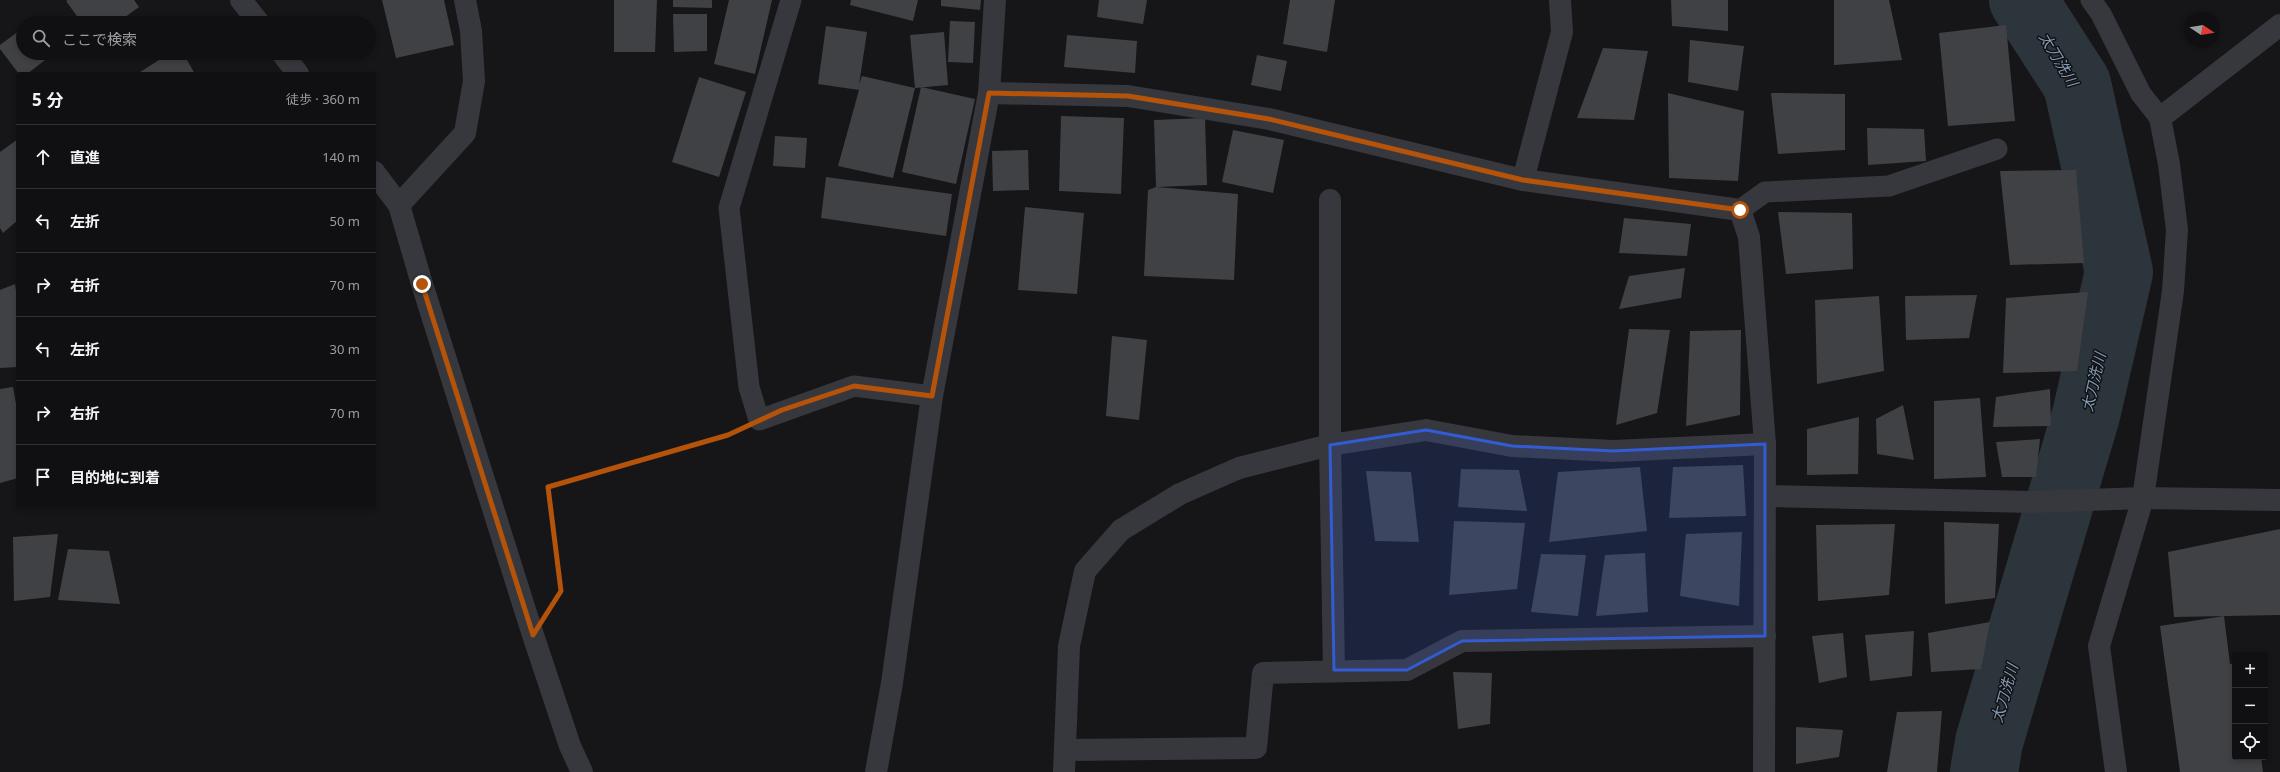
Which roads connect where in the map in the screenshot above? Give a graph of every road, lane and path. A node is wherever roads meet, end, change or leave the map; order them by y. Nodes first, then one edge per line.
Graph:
1 (241, 0) edge
2 (465, 0) edge
3 (791, 0) edge
4 (995, 0) edge
5 (1560, 0) edge
6 (2091, 0) edge
7 (254, 16) edge
8 (2280, 25) edge
9 (287, 60) edge
10 (296, 72) edge
11 (989, 93) junction
12 (2160, 118) junction
13 (1997, 149) dead end
14 (376, 175) edge
15 (1523, 180) junction
16 (1330, 200) dead end
17 (399, 205) junction
18 (1740, 210) junction
19 (932, 396) junction
20 (759, 420) junction
21 (1765, 444) junction
22 (1330, 445) junction
23 (1766, 496) junction
24 (2144, 498) junction
25 (2280, 500) edge
26 (533, 635) junction
27 (1765, 636) junction
28 (1334, 670) junction
29 (1066, 750) junction
30 (582, 772) edge
31 (876, 772) edge
32 (1064, 772) edge
33 (1764, 772) edge
34 (2116, 772) edge

1 - 7 street
2 - 17 street
3 - 20 lane
4 - 11 street
5 - 15 street
6 - 12 lane
8 - 12 street
9 - 10 street
11 - 15 street
11 - 19 street
12 - 24 street
13 - 18 lane
14 - 17 street
15 - 18 street
16 - 22 street
17 - 26 street
18 - 21 street
19 - 20 lane
19 - 31 street
20 - 26 path
21 - 22 street
21 - 23 street
22 - 28 street
22 - 29 street
23 - 24 street
23 - 27 street
24 - 25 street
24 - 34 street
26 - 30 street
27 - 28 street
27 - 33 street
28 - 29 street
29 - 32 street

